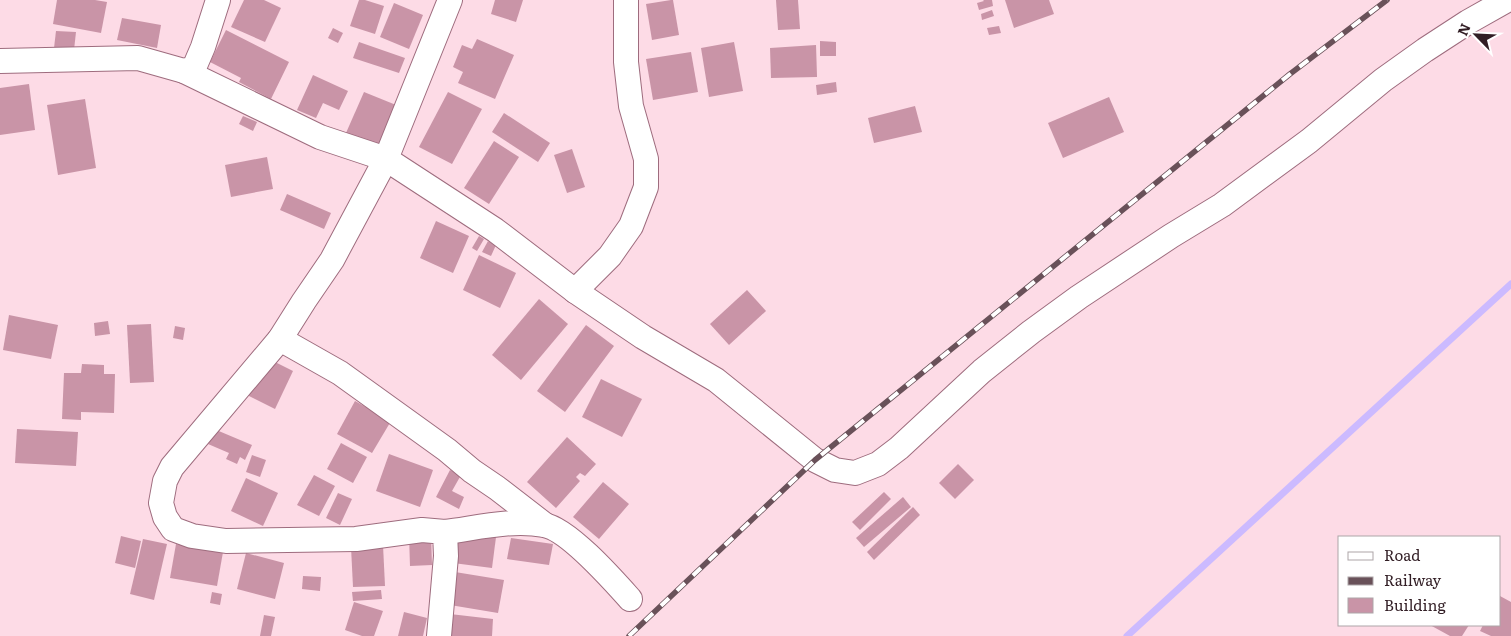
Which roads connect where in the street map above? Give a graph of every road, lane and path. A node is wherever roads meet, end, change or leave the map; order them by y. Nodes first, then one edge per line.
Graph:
1 (218, 0) edge
2 (450, 0) edge
3 (626, 0) edge
4 (1507, 0) edge
5 (0, 61) edge
6 (184, 71) junction
7 (386, 160) junction
8 (575, 291) junction
9 (280, 339) junction
10 (546, 525) junction
11 (445, 532) junction
12 (630, 600) dead end
13 (439, 636) edge

1 - 6 street
2 - 7 street
3 - 8 street
4 - 8 street
5 - 6 street
6 - 7 street
7 - 8 street
7 - 9 street
9 - 10 street
9 - 11 street
10 - 11 street
10 - 12 street
11 - 13 street

